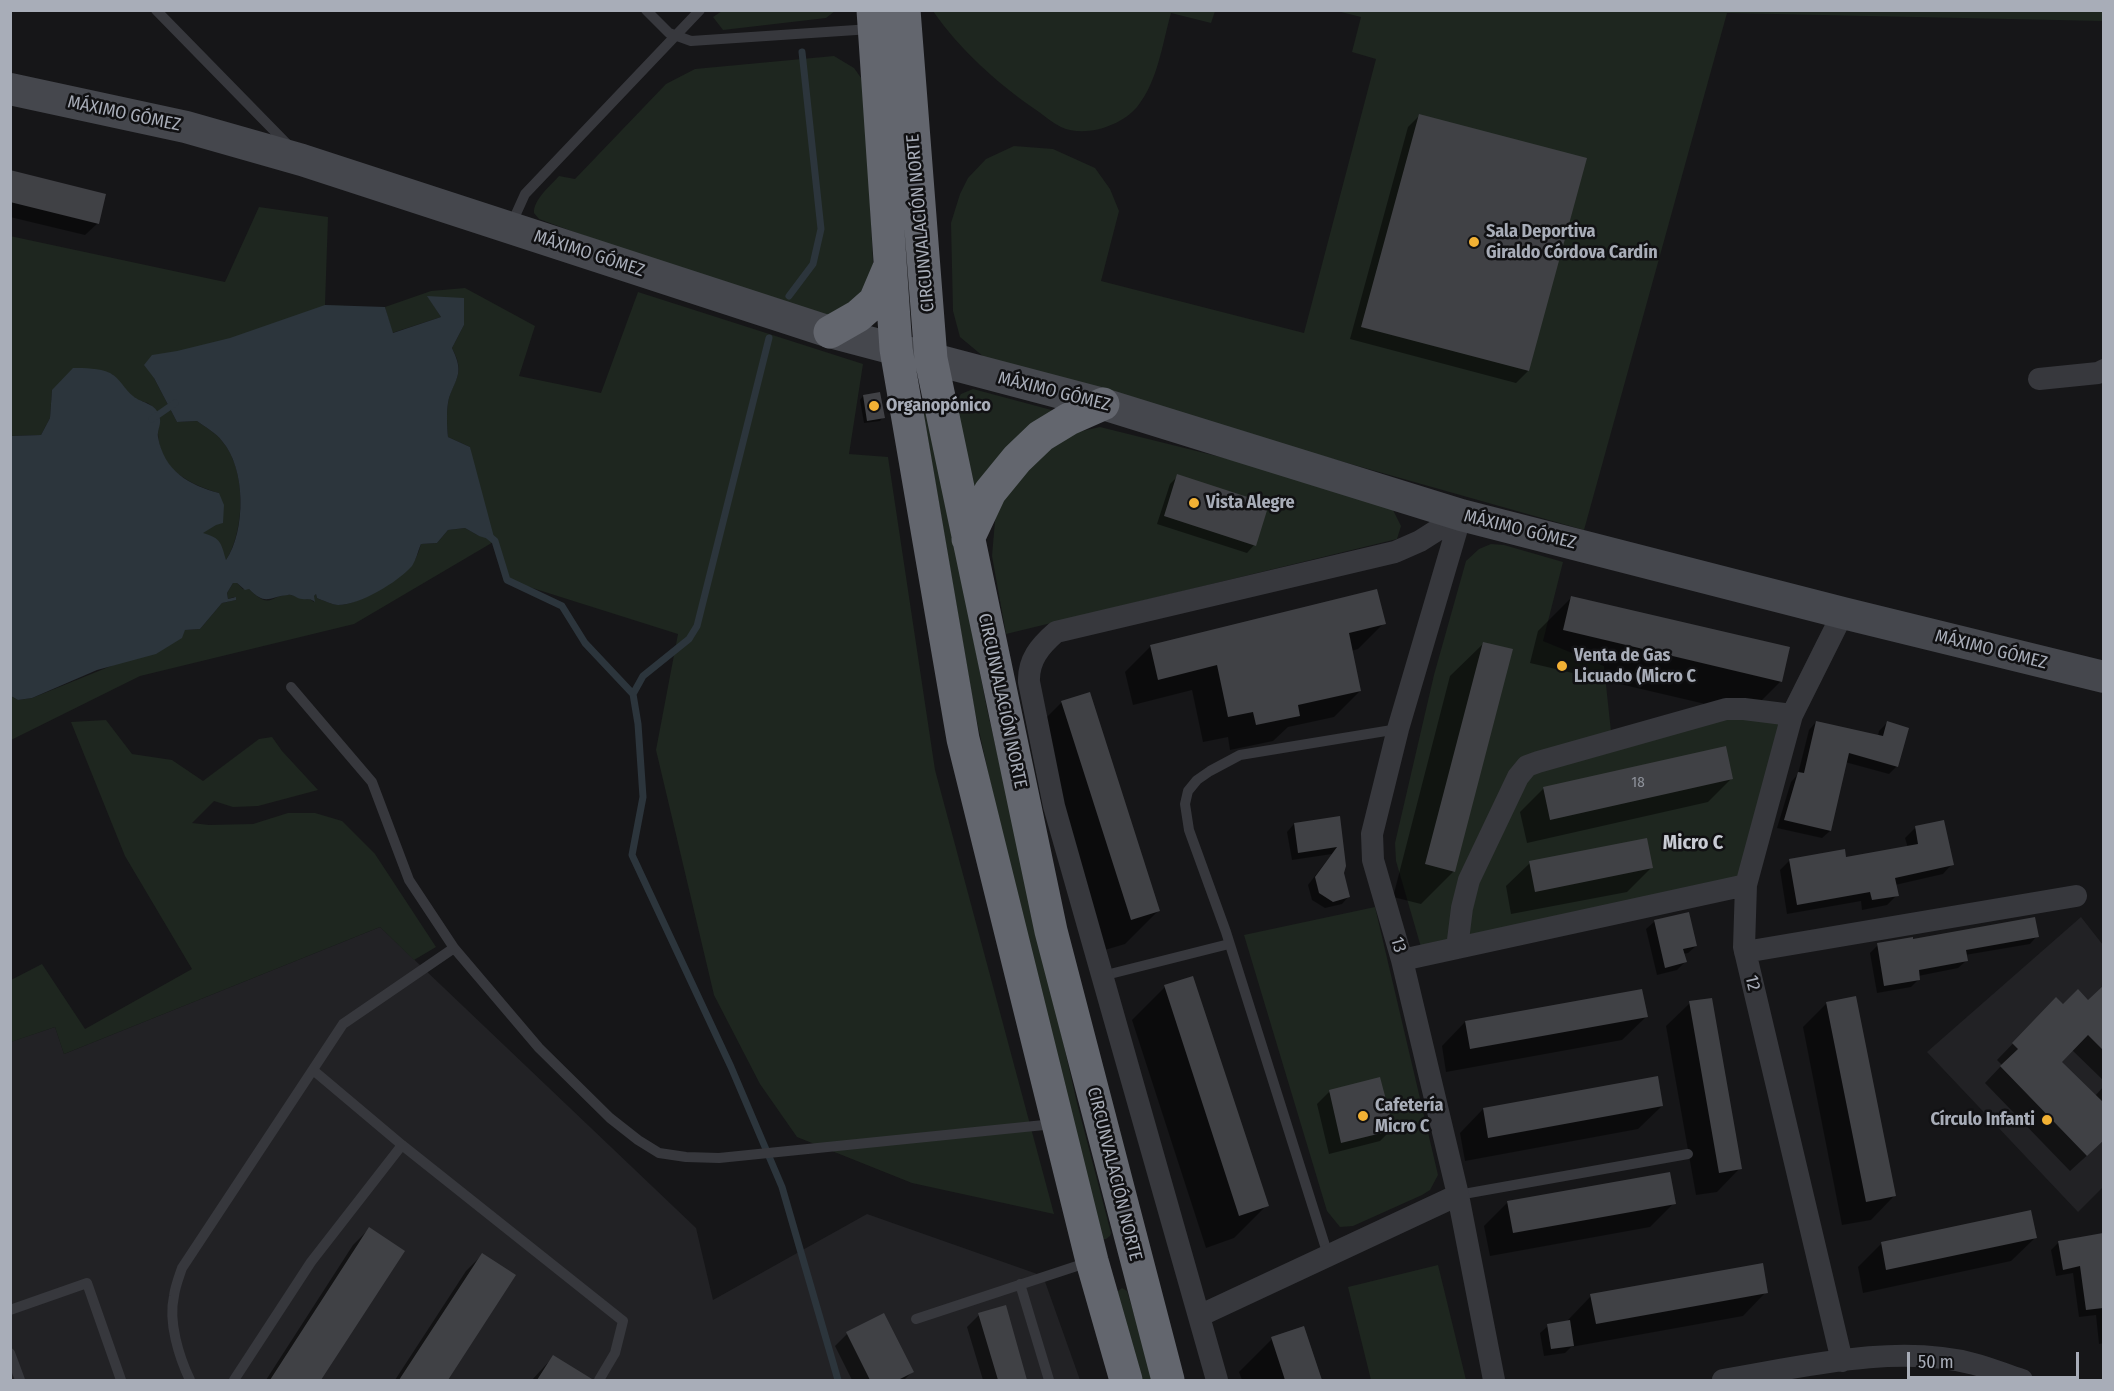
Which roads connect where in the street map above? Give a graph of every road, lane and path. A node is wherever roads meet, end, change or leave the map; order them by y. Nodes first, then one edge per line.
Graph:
1 (156, 10) edge
2 (646, 10) edge
3 (700, 10) edge
4 (169, 15) edge
5 (888, 19) edge
6 (675, 37) junction
7 (10, 89) edge
8 (302, 160) junction
9 (510, 228) junction
10 (889, 266) junction
11 (830, 332) junction
12 (896, 349) junction
13 (932, 359) junction
14 (2103, 370) edge
15 (2039, 379) dead end
16 (1103, 404) junction
17 (1461, 515) junction
18 (968, 539) junction
19 (1843, 613) junction
20 (2103, 677) edge
21 (291, 687) dead end
22 (1792, 715) junction
23 (1398, 729) junction
24 (1746, 885) junction
25 (2076, 896) dead end
26 (1229, 944) junction
27 (454, 948) junction
28 (1457, 948) junction
29 (1745, 952) junction
30 (1402, 960) junction
31 (1102, 976) junction
32 (313, 1070) junction
33 (1058, 1123) junction
34 (402, 1145) junction
35 (1688, 1154) dead end
36 (1458, 1195) junction
37 (1133, 1249) junction
38 (1328, 1255) junction
39 (1092, 1261) junction
40 (1020, 1284) junction
41 (10, 1310) edge
42 (1199, 1316) junction
43 (916, 1319) dead end
44 (10, 1353) edge
45 (1842, 1361) junction
46 (20, 1380) edge
47 (121, 1380) edge
48 (190, 1380) edge
49 (234, 1380) edge
50 (599, 1380) edge
51 (1049, 1380) edge
52 (1126, 1380) edge
53 (1168, 1380) edge
54 (1217, 1380) edge
55 (1494, 1380) edge
56 (1724, 1380) edge
57 (2022, 1380) edge

1 - 4 lane
2 - 6 lane
3 - 6 lane
4 - 8 lane
5 - 6 lane
5 - 10 highway, CIRCUNVALACIÓN NORTE
5 - 13 highway, CIRCUNVALACIÓN NORTE
6 - 9 lane
7 - 8 main road, MÁXIMO GÓMEZ
8 - 9 main road, MÁXIMO GÓMEZ
9 - 11 main road, MÁXIMO GÓMEZ
10 - 11 highway
10 - 12 highway, CIRCUNVALACIÓN NORTE
11 - 12 main road, MÁXIMO GÓMEZ
12 - 13 main road, MÁXIMO GÓMEZ
12 - 33 highway, CIRCUNVALACIÓN NORTE
13 - 16 main road, MÁXIMO GÓMEZ
13 - 18 highway, CIRCUNVALACIÓN NORTE
14 - 15 street
16 - 17 main road, MÁXIMO GÓMEZ
16 - 18 highway
17 - 19 main road, MÁXIMO GÓMEZ
17 - 23 street, 13
17 - 31 street
18 - 37 highway, CIRCUNVALACIÓN NORTE
19 - 20 main road, MÁXIMO GÓMEZ
19 - 22 street, 12
21 - 27 lane
22 - 24 street, 12
22 - 28 street
23 - 26 lane
23 - 30 street, 13
24 - 28 street
24 - 29 street, 12
25 - 29 street
26 - 31 lane
26 - 38 lane
27 - 32 lane
27 - 33 lane
28 - 30 street
29 - 45 street, 12
30 - 36 street, 13
31 - 42 street
32 - 34 lane
32 - 48 lane
33 - 39 highway, CIRCUNVALACIÓN NORTE
34 - 49 lane
34 - 50 lane
35 - 36 lane
36 - 38 street
36 - 55 street, 13
37 - 39 highway
37 - 53 highway, CIRCUNVALACIÓN NORTE
38 - 42 street
39 - 40 lane
39 - 52 highway, CIRCUNVALACIÓN NORTE
40 - 43 lane
40 - 51 lane
41 - 47 lane
42 - 54 street
44 - 46 lane
45 - 56 street
45 - 57 street

